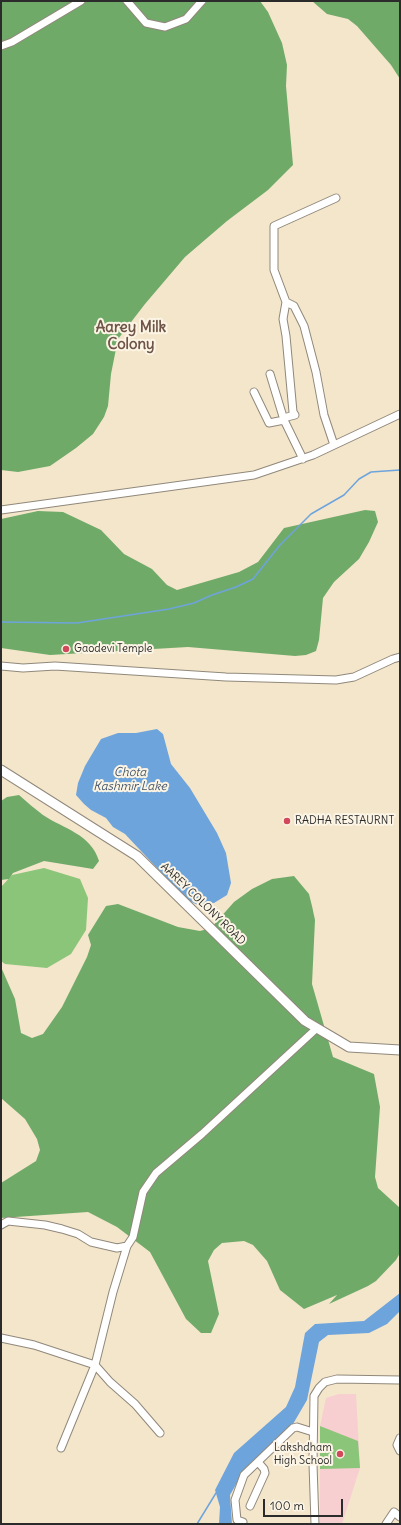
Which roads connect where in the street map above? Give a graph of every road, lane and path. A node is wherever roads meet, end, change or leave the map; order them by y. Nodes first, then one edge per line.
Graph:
1 (81, 1) edge
2 (127, 1) edge
3 (202, 1) edge
4 (1, 46) edge
5 (336, 198) dead end
6 (286, 302) junction
7 (270, 374) dead end
8 (254, 392) dead end
9 (400, 414) edge
10 (284, 420) junction
11 (334, 446) junction
12 (303, 458) junction
13 (1, 510) edge
14 (400, 657) edge
15 (1, 666) edge
16 (1, 770) edge
17 (317, 1028) junction
18 (400, 1050) edge
19 (1, 1225) edge
20 (127, 1246) junction
21 (1, 1338) edge
22 (95, 1365) junction
23 (400, 1380) edge
24 (313, 1432) junction
25 (160, 1433) dead end
26 (400, 1438) edge
27 (61, 1448) dead end
28 (400, 1451) edge
29 (258, 1462) junction
30 (250, 1506) dead end
31 (400, 1518) edge
32 (243, 1522) dead end
33 (314, 1524) edge
34 (386, 1524) edge

1 - 4 street
2 - 3 street
5 - 6 street
6 - 10 street
6 - 11 street
7 - 10 street
8 - 10 street
9 - 11 street
10 - 12 street
11 - 12 street
12 - 13 street
14 - 15 street
16 - 17 main road, AAREY COLONY ROAD
17 - 18 main road, AAREY COLONY ROAD
17 - 20 street
19 - 20 street
20 - 22 street
21 - 22 street
22 - 25 street
22 - 27 street
23 - 24 street
24 - 29 street
24 - 33 street
26 - 28 street
29 - 30 street
29 - 32 street
31 - 34 street

